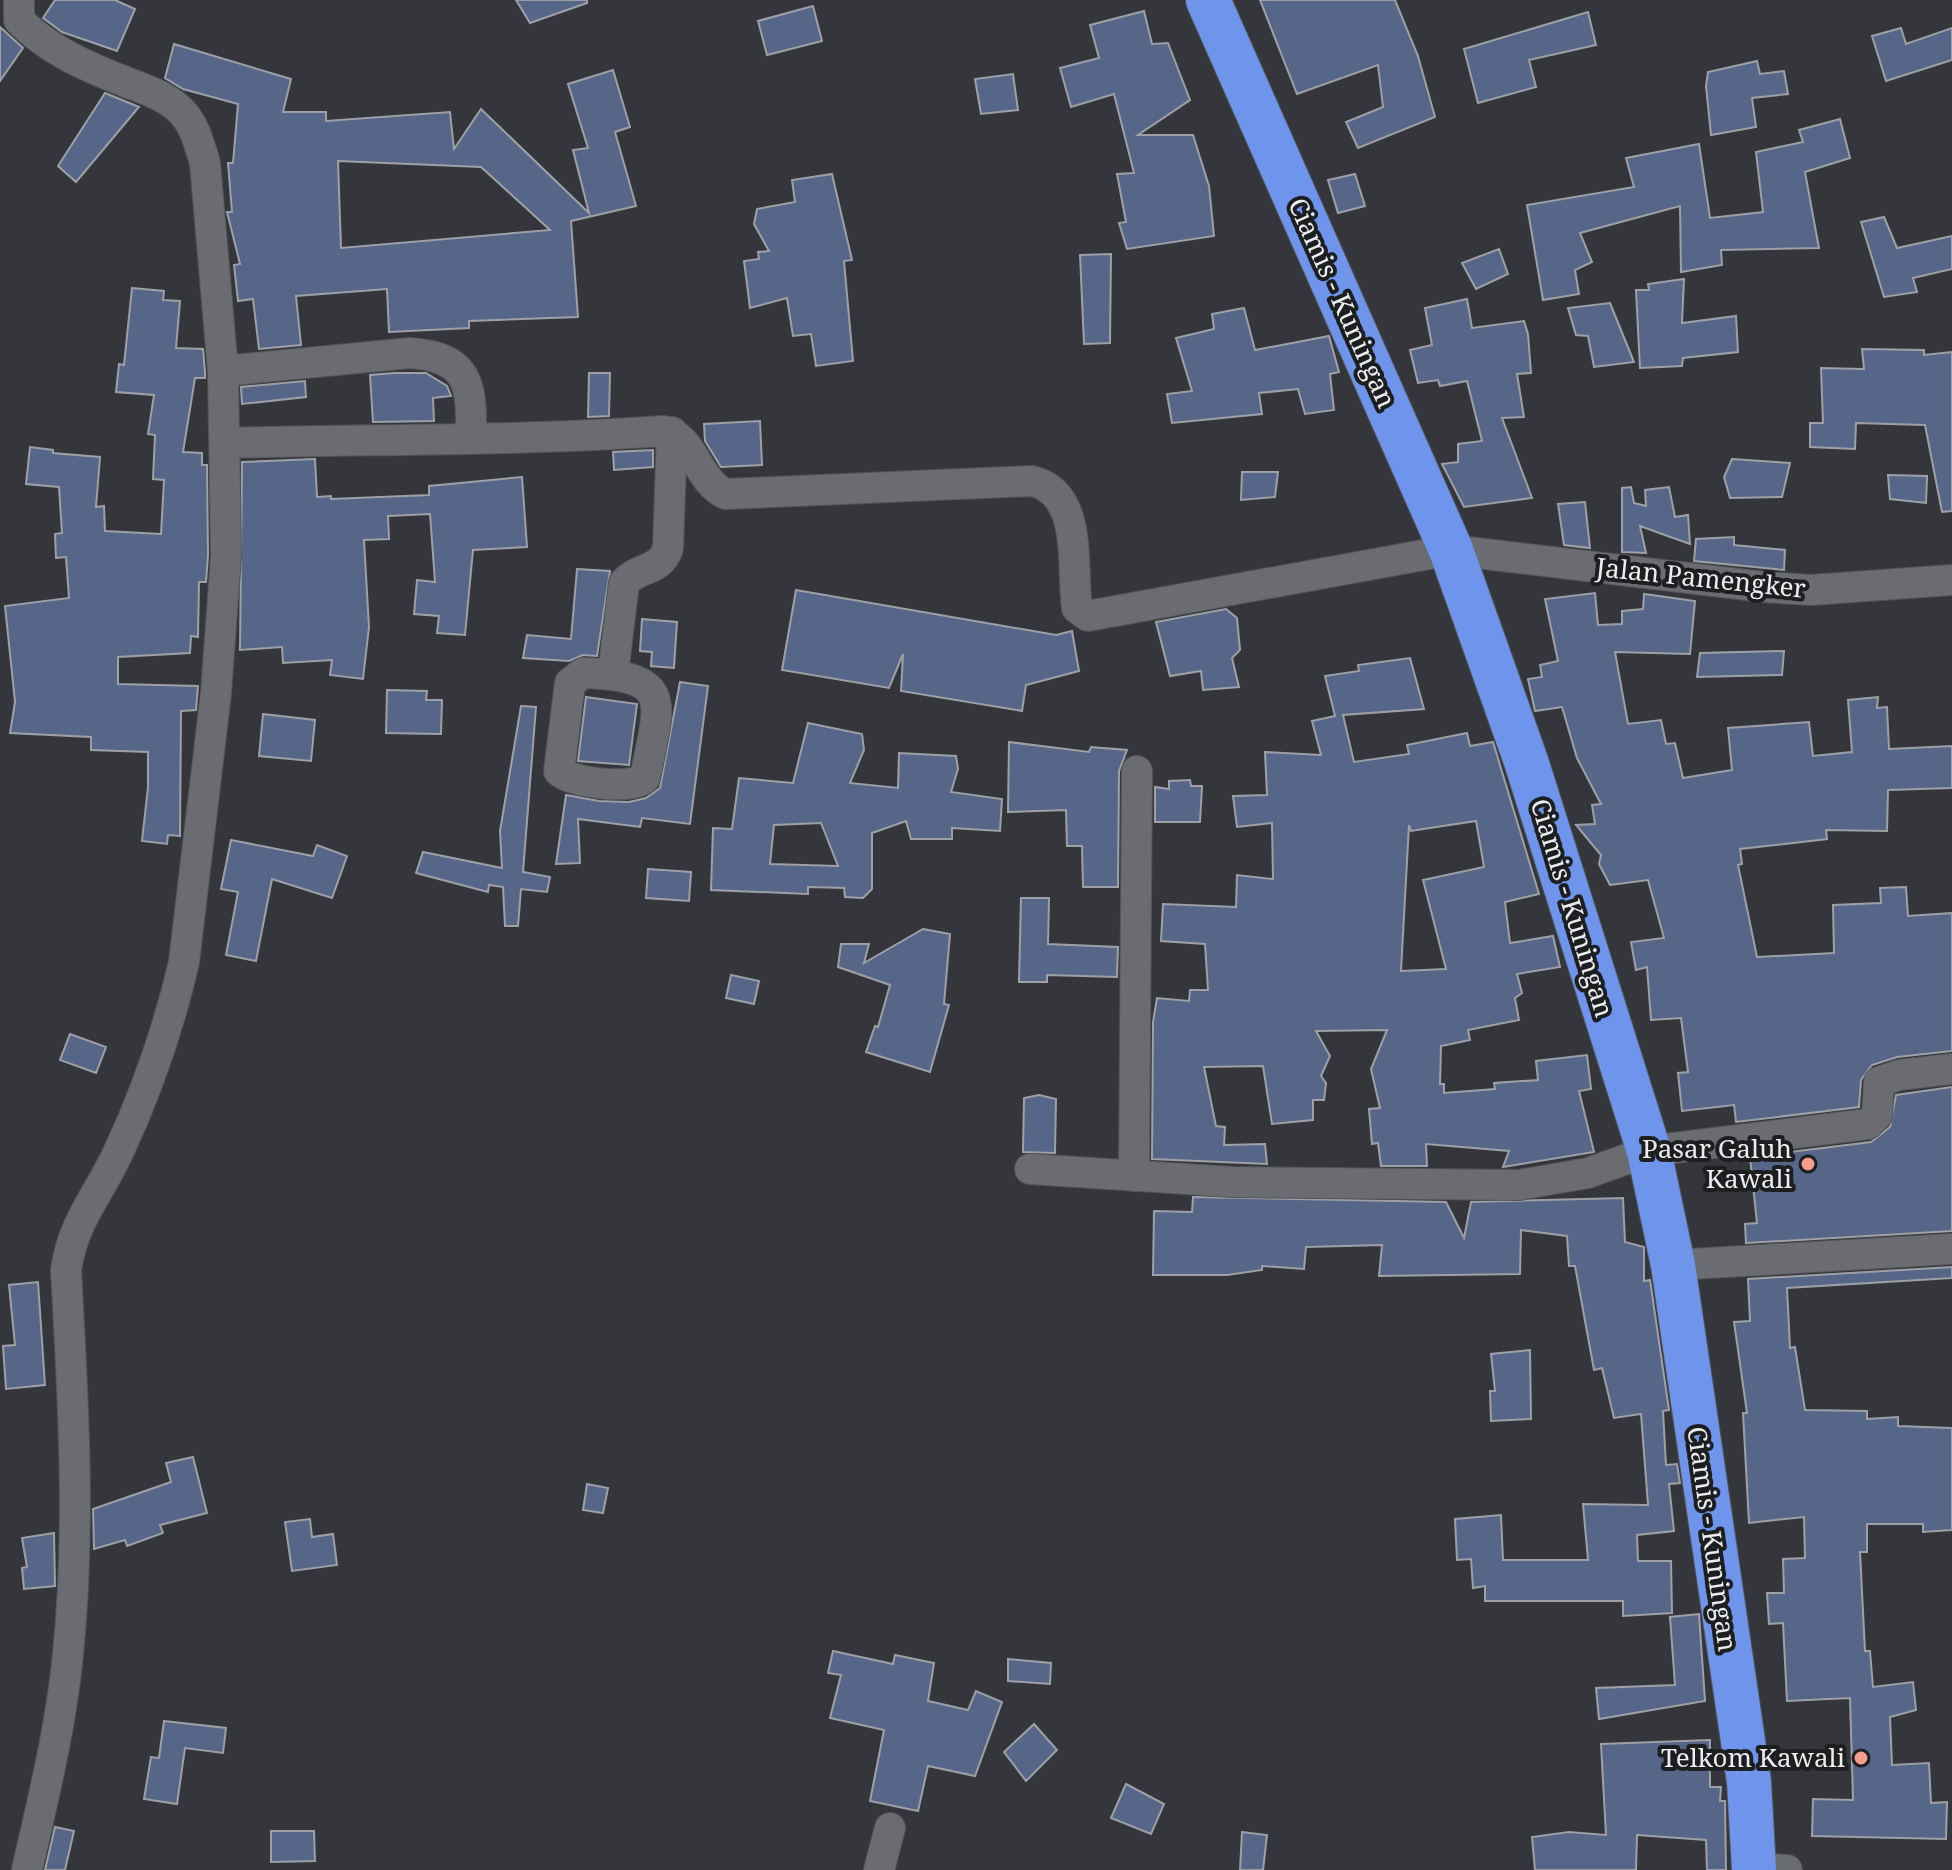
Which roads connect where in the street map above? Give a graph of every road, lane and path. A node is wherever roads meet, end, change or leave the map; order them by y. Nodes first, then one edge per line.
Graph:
1 (19, 0) edge
2 (1208, 0) edge
3 (223, 371) junction
4 (672, 432) junction
5 (471, 437) junction
6 (226, 443) junction
7 (1451, 550) junction
8 (1952, 580) edge
9 (613, 674) dead end
10 (1137, 771) dead end
11 (1952, 1069) edge
12 (1649, 1151) junction
13 (1030, 1169) dead end
14 (1134, 1176) junction
15 (1952, 1249) edge
16 (1673, 1265) junction
17 (890, 1828) dead end
18 (1765, 1869) edge
19 (27, 1870) edge
20 (879, 1870) edge

1 - 3 street
2 - 7 highway, Ciamis - Kuningan
3 - 5 street
3 - 6 street
4 - 5 street
4 - 7 street, Jalan Pamengker
4 - 9 street
5 - 6 street
6 - 19 street
7 - 8 street, Jalan Pamengker
7 - 12 highway, Ciamis - Kuningan
10 - 14 street
11 - 12 street
12 - 14 street
12 - 16 highway, Ciamis - Kuningan
13 - 14 street
15 - 16 street
16 - 18 highway, Ciamis - Kuningan
17 - 20 street

